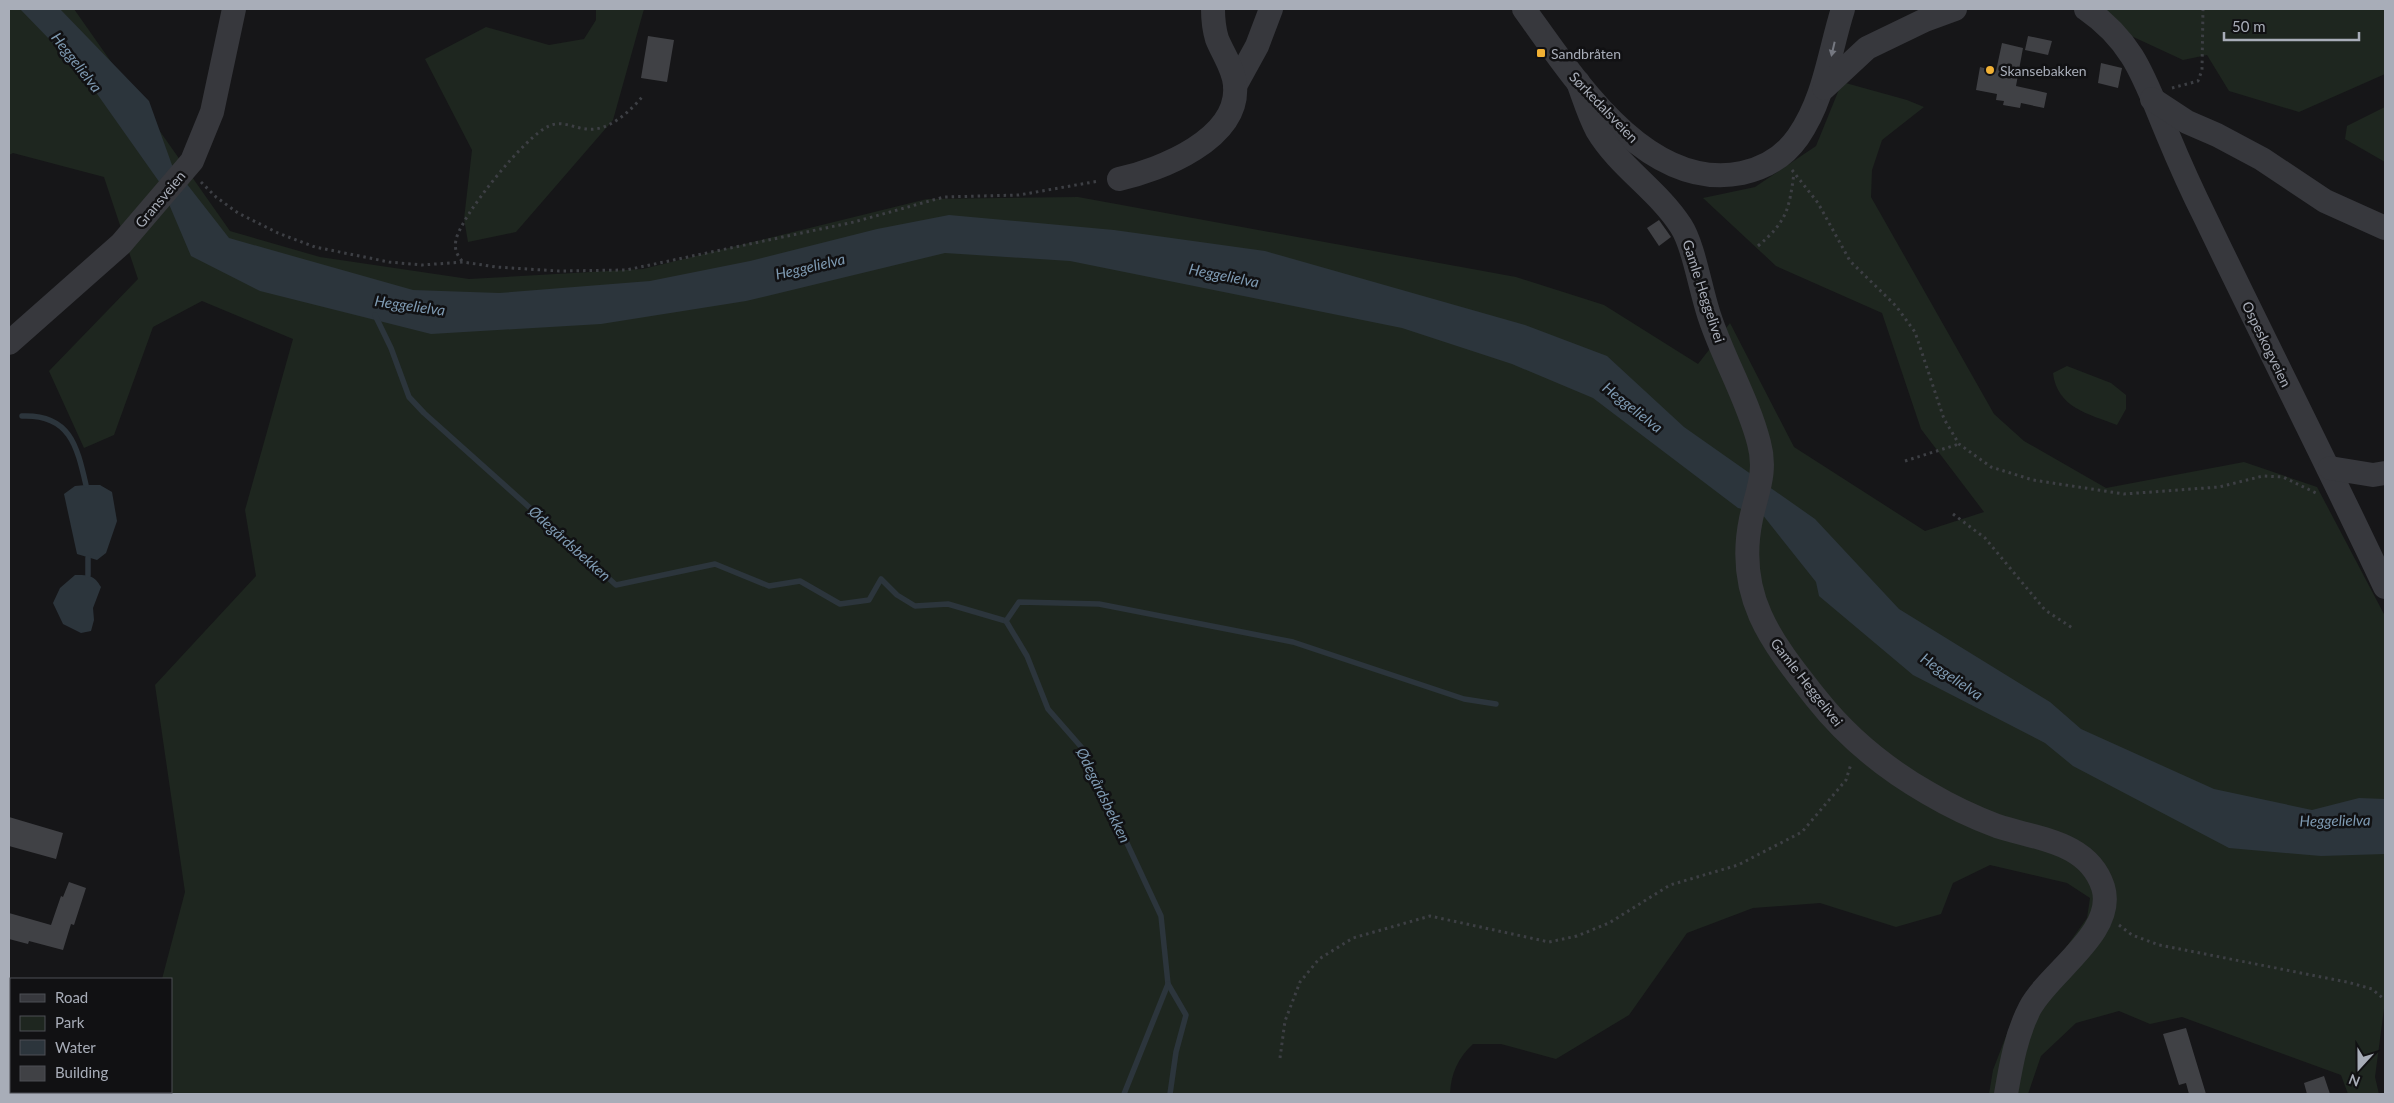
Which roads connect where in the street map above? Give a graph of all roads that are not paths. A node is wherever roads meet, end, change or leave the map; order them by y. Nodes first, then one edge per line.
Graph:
1 (234, 9) edge
2 (1213, 9) edge
3 (1271, 9) edge
4 (1524, 9) edge
5 (1843, 9) edge
6 (1955, 9) edge
7 (2086, 9) edge
8 (1578, 82) junction
9 (1235, 86) junction
10 (1822, 89) junction
11 (2151, 96) junction
12 (1119, 179) road end
13 (2385, 228) edge
14 (9, 343) edge
15 (2330, 468) junction
16 (2385, 473) edge
17 (2385, 587) edge
18 (2006, 1094) edge

1 - 14 street, Gransveien
2 - 9 street
3 - 9 street
4 - 8 street, Sørkedalsveien
5 -> 10 street, Sørkedalsveien
6 - 10 street
7 - 11 street, Ospeskogveien
8 - 10 street, Sørkedalsveien
8 - 18 street, Gamle Heggelivei
9 - 12 street
11 - 13 street
11 - 15 street, Ospeskogveien
15 - 16 street
15 - 17 street, Ospeskogveien

